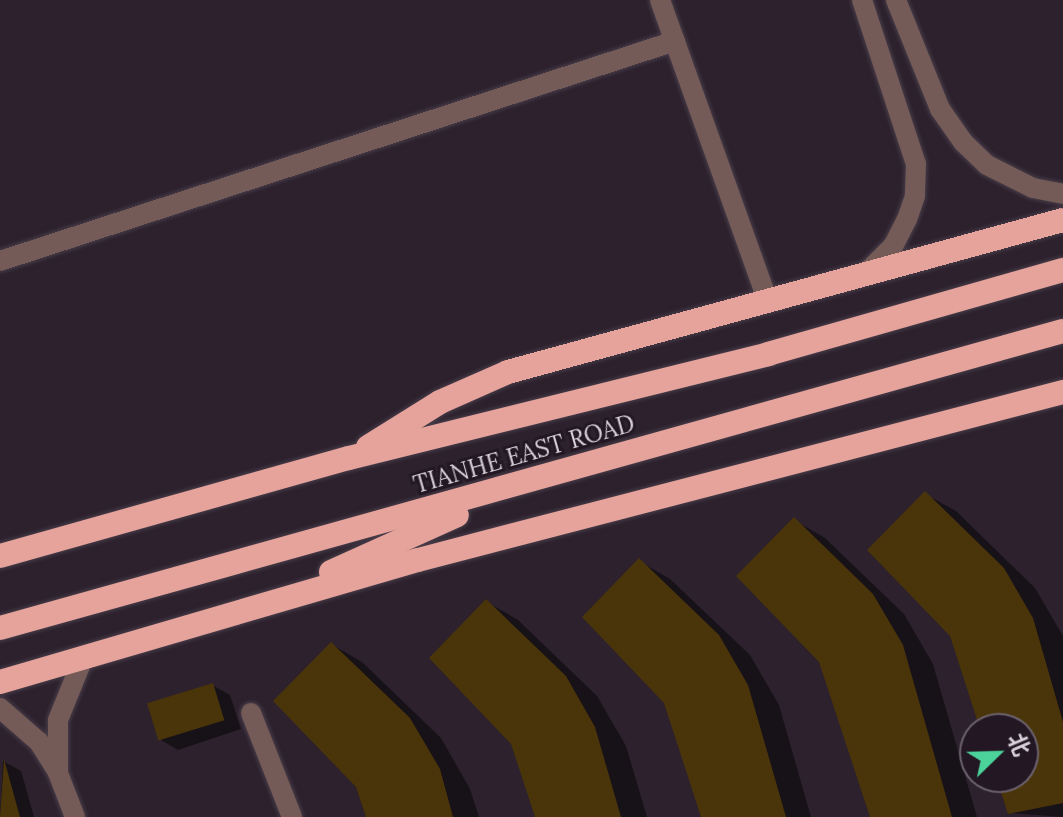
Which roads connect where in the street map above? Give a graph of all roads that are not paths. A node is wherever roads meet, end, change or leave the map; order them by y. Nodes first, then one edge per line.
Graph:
1 (660, 0) edge
2 (862, 0) edge
3 (896, 0) edge
4 (675, 41) junction
5 (1063, 194) edge
6 (1063, 220) edge
7 (0, 261) edge
8 (1063, 270) edge
9 (868, 271) junction
10 (767, 299) junction
11 (1063, 331) edge
12 (1061, 399) edge
13 (349, 458) junction
14 (532, 481) junction
15 (0, 556) edge
16 (255, 606) junction
17 (0, 628) edge
18 (84, 656) junction
19 (0, 682) edge
20 (0, 708) edge
21 (251, 713) dead end
22 (58, 773) junction
23 (75, 817) edge
24 (292, 817) edge

1 - 4 street
2 - 9 street
3 - 5 street
4 - 7 street
4 - 10 street
6 - 9 highway
8 - 13 highway, TIANHE EAST ROAD
9 - 10 highway
10 - 13 highway
11 - 14 highway, TIANHE EAST ROAD
12 - 16 highway
13 - 15 highway, TIANHE EAST ROAD
14 - 16 highway
14 - 17 highway, TIANHE EAST ROAD
16 - 18 highway
18 - 19 highway
18 - 22 street
20 - 22 street
21 - 24 street
22 - 23 street

